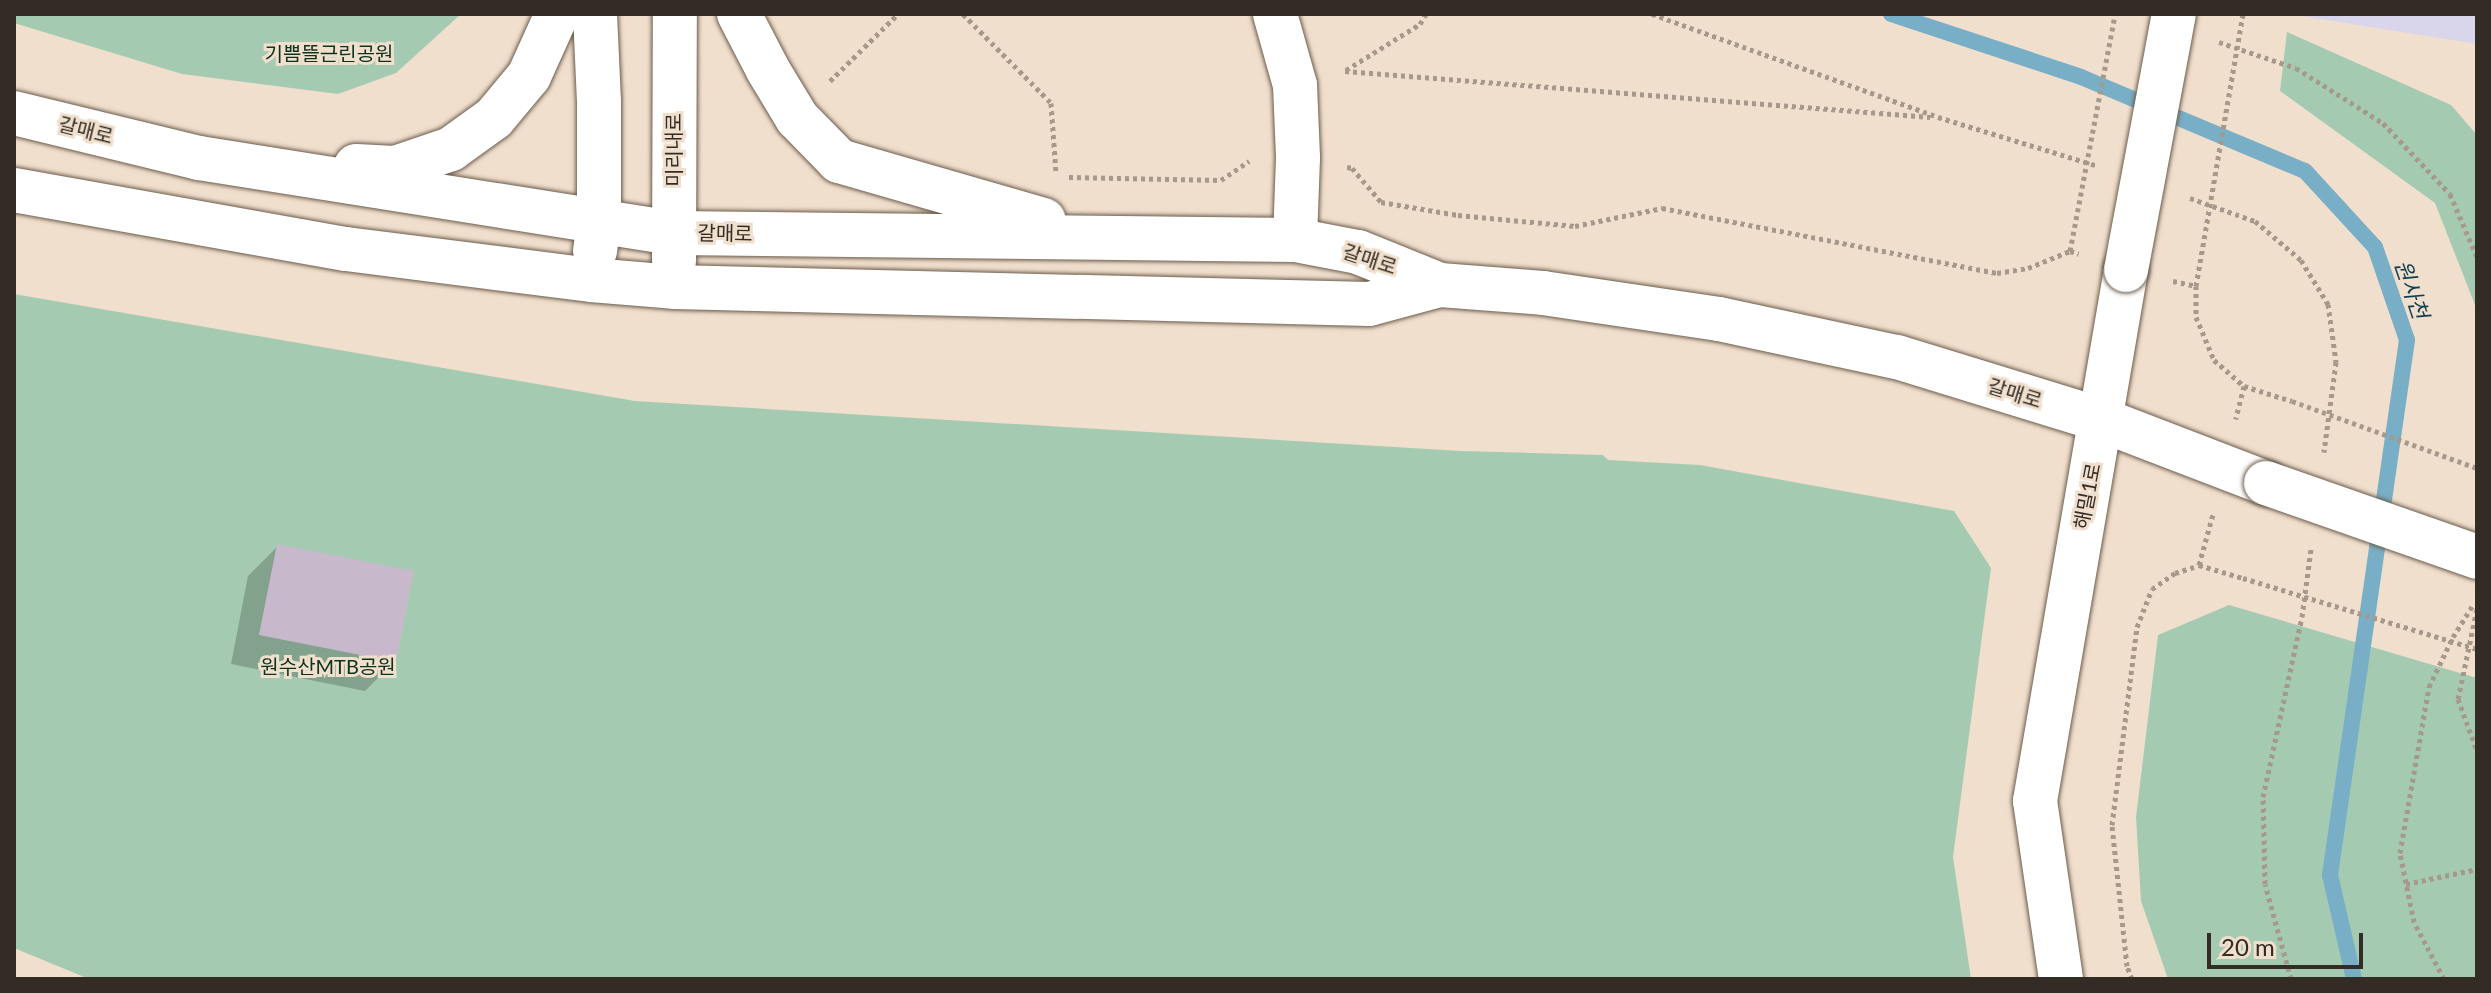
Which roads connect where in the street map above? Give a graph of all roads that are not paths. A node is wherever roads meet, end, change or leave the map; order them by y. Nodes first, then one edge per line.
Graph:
1 (557, 14) edge
2 (595, 14) edge
3 (675, 14) edge
4 (739, 14) edge
5 (1275, 14) edge
6 (2174, 14) edge
7 (14, 113) edge
8 (221, 162) junction
9 (14, 190) edge
10 (599, 222) junction
11 (674, 233) junction
12 (1112, 238) junction
13 (1295, 240) junction
14 (591, 280) junction
15 (1440, 285) junction
16 (674, 287) junction
17 (2102, 420) junction
18 (2477, 557) edge
19 (2061, 979) edge

1 - 8 street
2 - 10 street
3 - 11 street, 미리내로
4 - 12 street
5 - 13 street
6 - 17 street, 해밀1로, bridge
7 - 8 street, 갈매로
8 - 10 street, 갈매로
9 - 14 street, 갈매로
10 - 11 street, 갈매로
10 - 14 street
11 - 12 street, 갈매로
11 - 16 street, 미리내로
12 - 13 street, 갈매로
13 - 15 street, 갈매로
14 - 16 street, 갈매로
15 - 16 street, 갈매로
15 - 17 street, 갈매로
17 - 18 street, 갈매로, bridge
17 - 19 street, 해밀1로

